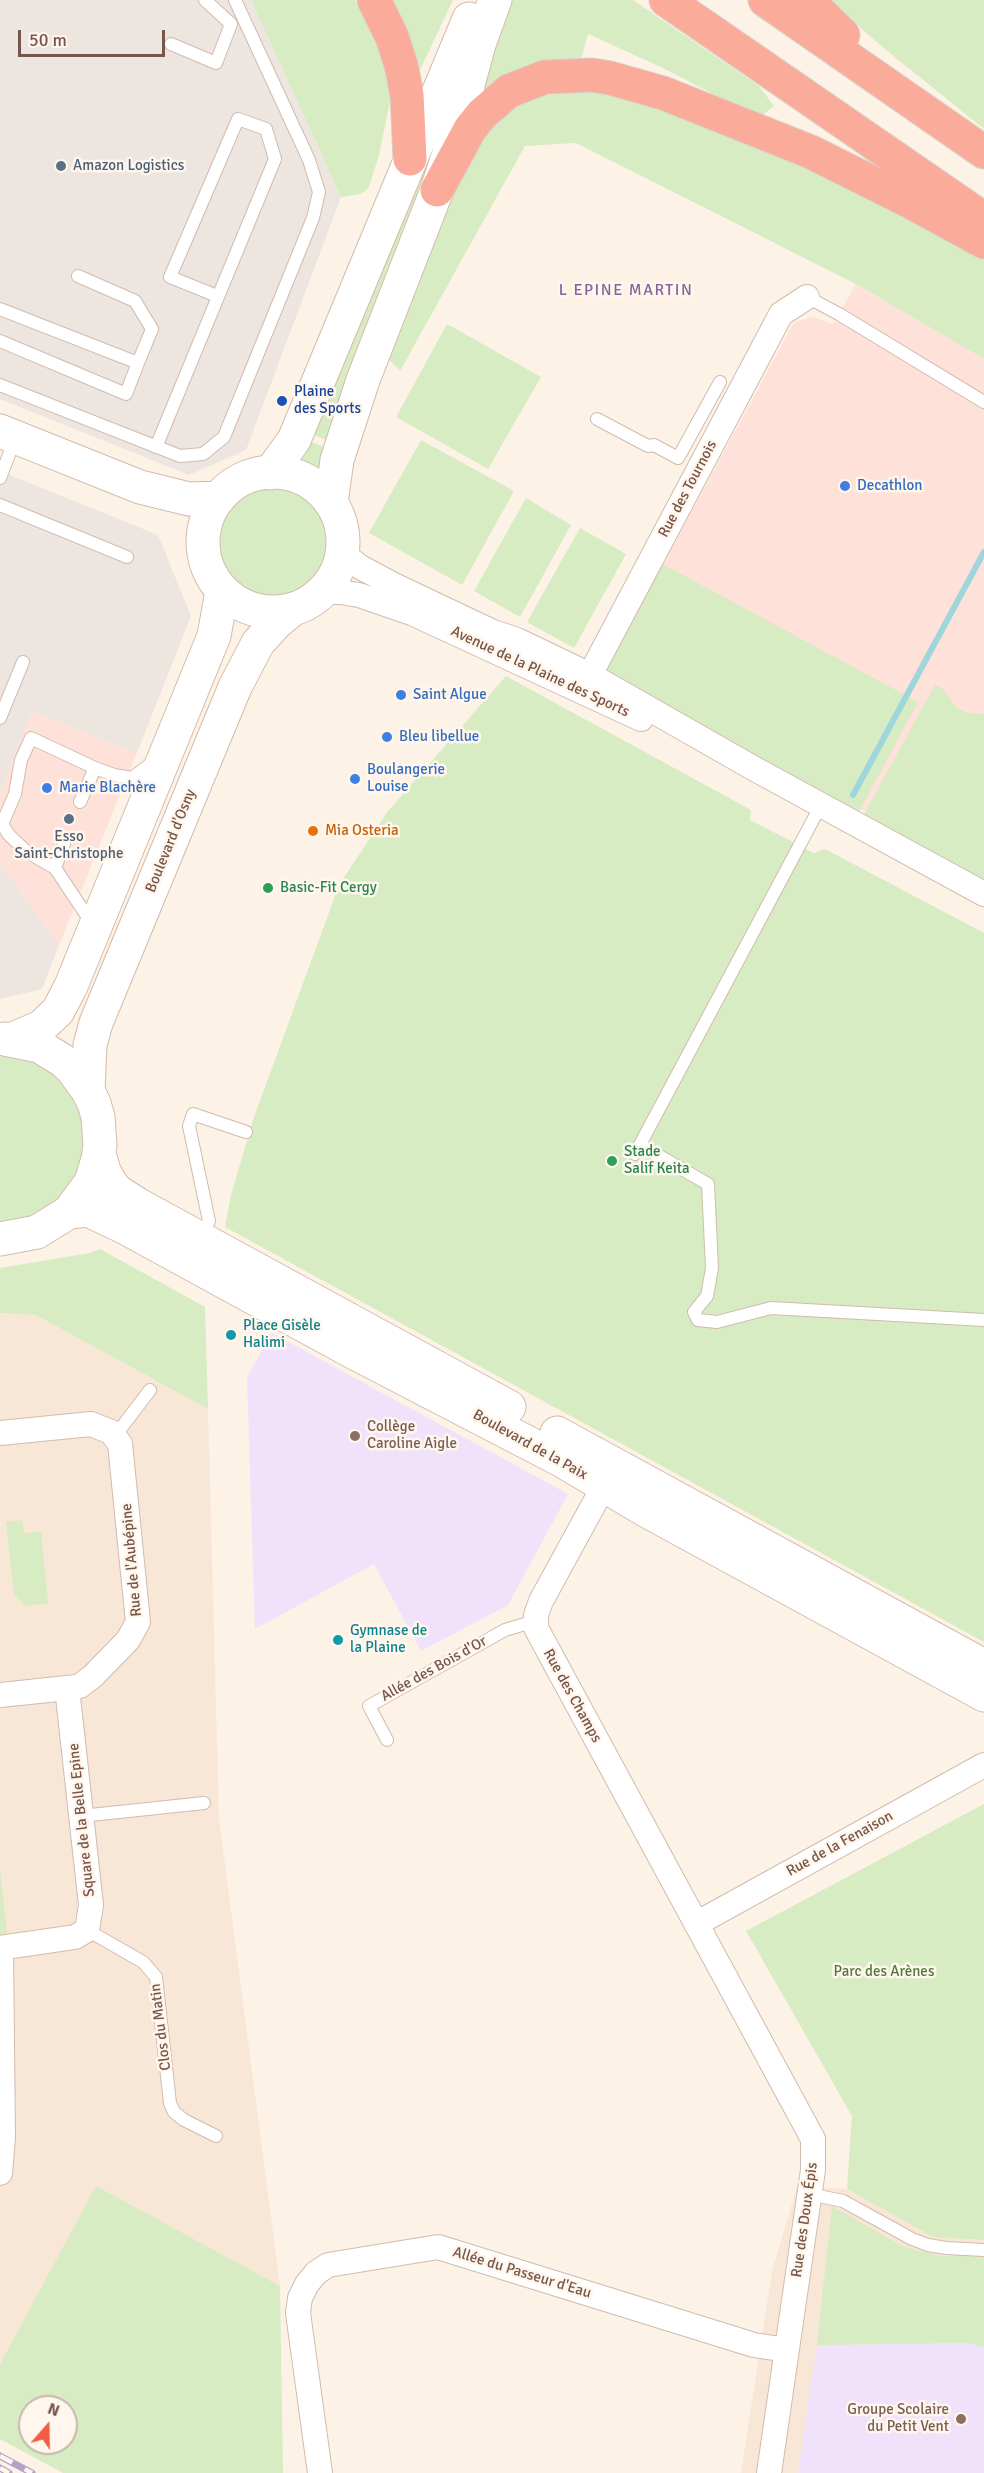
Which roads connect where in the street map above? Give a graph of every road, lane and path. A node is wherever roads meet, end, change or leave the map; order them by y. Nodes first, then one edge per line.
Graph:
1 (205, 0) edge
2 (235, 0) edge
3 (375, 0) edge
4 (478, 0) edge
5 (495, 0) edge
6 (666, 0) edge
7 (706, 0) edge
8 (765, 0) edge
9 (807, 0) edge
10 (171, 44) dead end
11 (950, 128) junction
12 (984, 152) edge
13 (410, 159) junction
14 (437, 190) junction
15 (984, 192) edge
16 (984, 219) edge
17 (984, 242) edge
18 (78, 276) dead end
19 (217, 296) junction
20 (807, 297) joint
21 (0, 309) edge
22 (0, 341) edge
23 (138, 363) junction
24 (720, 382) dead end
25 (0, 385) edge
26 (984, 402) edge
27 (597, 419) dead end
28 (706, 432) junction
29 (8, 435) edge
30 (156, 447) junction
31 (270, 473) junction
32 (0, 478) edge
33 (123, 481) junction
34 (219, 498) junction
35 (331, 503) junction
36 (0, 505) edge
37 (204, 534) junction
38 (342, 553) junction
39 (127, 557) dead end
40 (222, 591) junction
41 (322, 592) junction
42 (293, 609) junction
43 (23, 662) dead end
44 (586, 683) junction
45 (0, 718) edge
46 (166, 752) junction
47 (96, 768) junction
48 (80, 802) dead end
49 (820, 805) junction
50 (64, 844) dead end
51 (55, 868) junction
52 (984, 894) edge
53 (95, 923) junction
54 (6, 1039) edge
55 (88, 1091) junction
56 (246, 1132) dead end
57 (99, 1154) junction
58 (69, 1212) junction
59 (201, 1238) junction
60 (0, 1239) edge
61 (984, 1320) edge
62 (150, 1390) dead end
63 (0, 1433) edge
64 (115, 1436) junction
65 (609, 1476) junction
66 (535, 1621) junction
67 (984, 1666) edge
68 (67, 1689) junction
69 (0, 1695) edge
70 (984, 1695) edge
71 (387, 1740) dead end
72 (984, 1765) edge
73 (204, 1803) dead end
74 (81, 1816) junction
75 (696, 1924) junction
76 (87, 1930) junction
77 (1, 1948) edge
78 (216, 2136) dead end
79 (0, 2173) edge
80 (809, 2194) junction
81 (984, 2250) edge
82 (787, 2350) junction
83 (320, 2473) edge
84 (769, 2473) edge

1 - 10 lane
2 - 30 lane
3 - 13 highway
4 - 13 main road
5 - 14 main road
6 - 16 highway
7 - 15 highway
8 - 11 highway
9 - 11 highway
11 - 12 highway
13 - 31 main road
14 - 17 highway
14 - 35 main road
18 - 23 lane
19 - 19 lane
19 - 30 lane
20 - 26 lane
20 - 28 street, Rue des Tournois
21 - 23 lane
22 - 23 lane
24 - 28 lane
25 - 30 lane
27 - 28 lane
28 - 44 street, Rue des Tournois
29 - 32 lane
29 - 33 main road
31 - 34 main road
31 - 35 main road
33 - 34 main road
33 - 37 main road
34 - 37 main road
35 - 38 main road
36 - 39 lane
37 - 40 main road
38 - 41 main road
38 - 44 street, Avenue de la Plaine des Sports
40 - 42 main road
40 - 46 main road
41 - 42 main road
41 - 44 street, Avenue de la Plaine des Sports
42 - 55 main road, Boulevard d'Osny
43 - 45 lane
44 - 49 street, Avenue de la Plaine des Sports
46 - 47 lane
46 - 53 main road
47 - 48 lane
47 - 51 lane
49 - 52 street, Avenue de la Plaine des Sports
49 - 61 lane
50 - 51 lane
51 - 53 lane
53 - 54 main road
54 - 55 main road
55 - 57 main road
56 - 59 lane
57 - 58 main road
57 - 59 main road, Boulevard de la Paix
58 - 60 main road
58 - 65 main road, Boulevard de la Paix
59 - 65 main road, Boulevard de la Paix
62 - 64 lane
63 - 64 street
64 - 68 street, Rue de l'Aubépine
65 - 66 street
65 - 67 main road, Boulevard de la Paix
65 - 70 main road, Boulevard de la Paix
66 - 71 lane, Allée des Bois d'Or
66 - 75 street, Rue des Champs
68 - 69 street
68 - 74 street, Square de la Belle Epine
72 - 75 street, Rue de la Fenaison
73 - 74 lane
74 - 76 street, Square de la Belle Epine
75 - 80 street, Rue des Doux Épis
76 - 77 street
76 - 78 lane, Clos du Matin
77 - 79 street
80 - 81 lane
80 - 82 street, Rue des Doux Épis
82 - 83 street, Allée du Passeur d'Eau
82 - 84 street, Rue des Doux Épis

